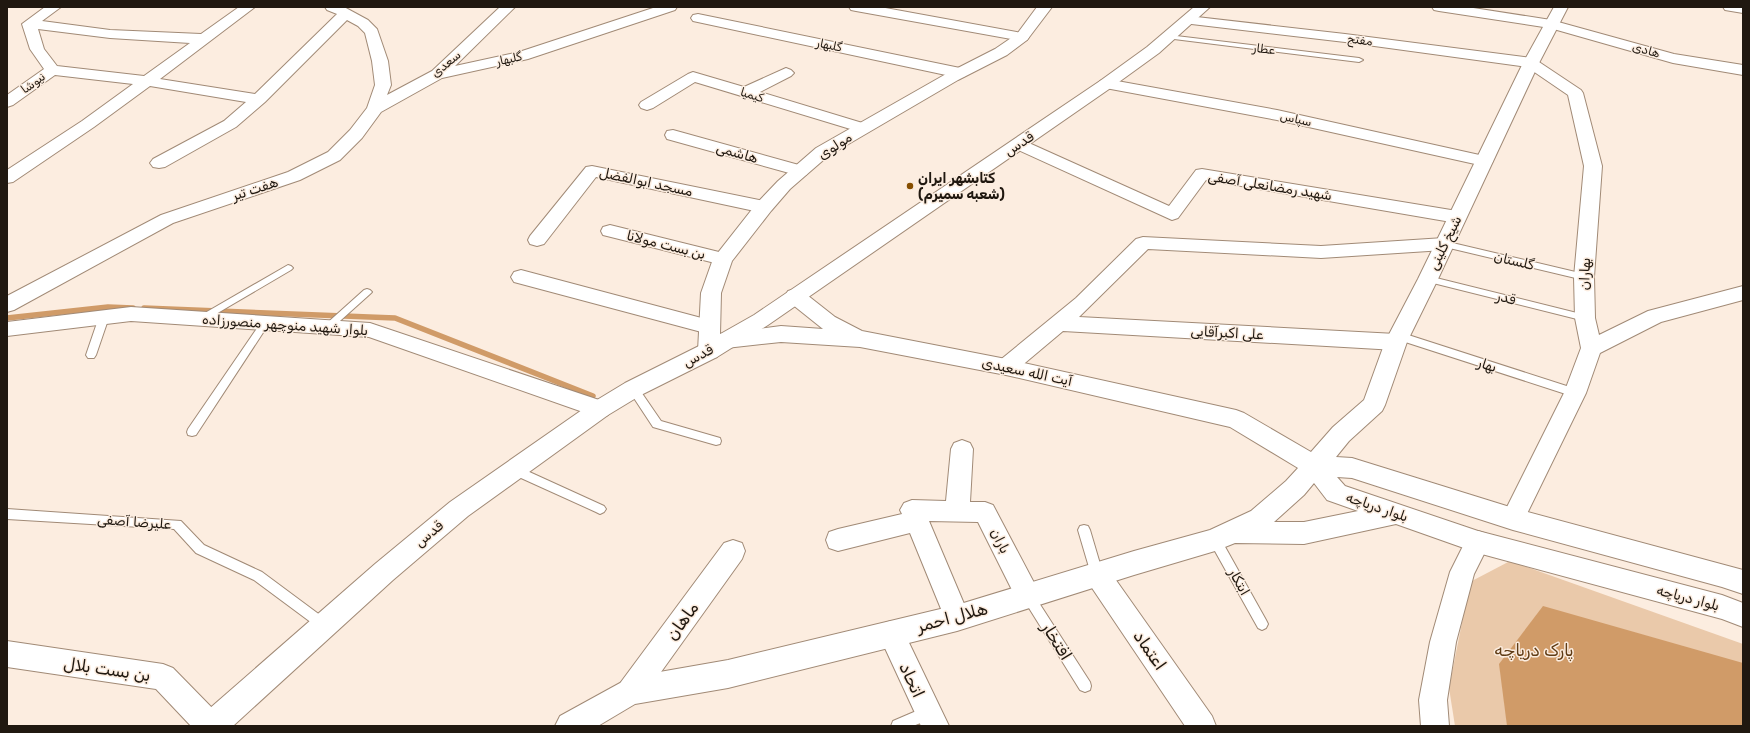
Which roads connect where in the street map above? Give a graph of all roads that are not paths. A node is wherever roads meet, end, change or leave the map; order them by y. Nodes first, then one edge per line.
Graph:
1 (54, 7) edge
2 (248, 7) edge
3 (508, 7) edge
4 (670, 7) edge
5 (856, 7) edge
6 (1045, 7) edge
7 (1439, 7) edge
8 (1561, 7) edge
9 (1730, 7) edge
10 (1743, 9) edge
11 (339, 10) edge
12 (1196, 14) edge
13 (698, 18) dead end
14 (29, 24) junction
15 (1551, 24) junction
16 (1022, 37) junction
17 (1168, 37) junction
18 (204, 39) junction
19 (1359, 60) dead end
20 (1531, 63) junction
21 (52, 70) junction
22 (1743, 70) edge
23 (786, 73) dead end
24 (960, 73) junction
25 (437, 74) junction
26 (146, 81) junction
27 (1106, 84) junction
28 (745, 93) junction
29 (259, 99) junction
30 (7, 102) edge
31 (647, 105) dead end
32 (376, 109) junction
33 (863, 128) junction
34 (673, 135) dead end
35 (1020, 144) junction
36 (1484, 161) junction
37 (159, 163) dead end
38 (800, 171) junction
39 (7, 178) edge
40 (764, 207) junction
41 (1458, 217) junction
42 (610, 231) dead end
43 (537, 240) dead end
44 (1444, 244) junction
45 (723, 259) junction
46 (288, 268) dead end
47 (522, 277) dead end
48 (1584, 277) junction
49 (1428, 279) junction
50 (367, 292) dead end
51 (1743, 293) edge
52 (794, 296) junction
53 (11, 298) edge
54 (104, 317) junction
55 (204, 317) junction
56 (1585, 318) junction
57 (265, 323) junction
58 (1059, 323) junction
59 (332, 324) junction
60 (709, 327) junction
61 (7, 329) edge
62 (860, 339) junction
63 (1397, 339) junction
64 (718, 345) junction
65 (1591, 348) junction
66 (91, 355) dead end
67 (1006, 367) junction
68 (633, 389) junction
69 (1575, 393) junction
70 (600, 410) junction
71 (192, 432) dead end
72 (716, 442) dead end
73 (962, 449) dead end
74 (1313, 465) junction
75 (514, 469) junction
76 (600, 509) dead end
77 (957, 512) junction
78 (7, 514) edge
79 (1396, 514) junction
80 (1513, 519) junction
81 (917, 521) junction
82 (1084, 530) dead end
83 (1223, 536) junction
84 (838, 540) dead end
85 (1478, 542) junction
86 (733, 551) dead end
87 (1097, 574) junction
88 (1743, 582) edge
89 (1028, 596) junction
90 (1743, 615) edge
91 (957, 618) junction
92 (1262, 624) dead end
93 (324, 625) junction
94 (891, 633) junction
95 (7, 654) edge
96 (1085, 686) dead end
97 (632, 691) junction
98 (931, 720) edge
99 (582, 723) edge
100 (211, 726) edge
101 (898, 726) edge
102 (1202, 726) edge
103 (1435, 726) edge

1 - 14 street
2 - 18 street
3 - 25 street, سعدی
4 - 25 street, گلبهار
5 - 16 street
6 - 16 street, مولوی
7 - 15 street, هادی
8 - 15 street, شیخ کلینی
9 - 10 street
11 - 29 street
11 - 32 street, هفت تیر
12 - 17 street, قدس
12 - 20 street, مفتح
13 - 24 street, گلبهار
14 - 18 street
14 - 21 street, نیوشا
15 - 20 street, شیخ کلینی
15 - 22 street, هادی
16 - 24 street, مولوی
17 - 19 lane, عطار
17 - 27 street, قدس
18 - 26 street
20 - 36 street, شیخ کلینی
20 - 48 street, بهاران
21 - 26 street
21 - 30 street, نیوشا
23 - 28 street
24 - 33 street, مولوی
25 - 32 street, سعدی
26 - 29 street
26 - 39 street
27 - 35 street, قدس
27 - 36 street, سپاس
28 - 31 street, کیمیا
28 - 33 street, کیمیا
29 - 37 street
32 - 53 street, هفت تیر
33 - 38 street, مولوی
34 - 38 street, هاشمی
35 - 41 street, شهید رمضانعلی آصفی
35 - 52 street, قدس
36 - 41 street, شیخ کلینی
38 - 40 street, مولوی
40 - 43 street, مسجد ابوالفضل
40 - 45 street, مولوی
41 - 44 street, شیخ کلینی
42 - 45 street, بن بست مولانا
44 - 48 lane, گلستان
44 - 49 street, شیخ کلینی
44 - 58 street
45 - 60 street, مولوی
46 - 55 lane
47 - 60 street
48 - 56 street, بهاران
49 - 56 lane, قدر
49 - 63 street, شیخ کلینی
50 - 59 lane
51 - 65 street
52 - 62 street
52 - 64 street, قدس
54 - 55 street, بلوار شهید منوچهر منصورزاده
54 - 61 street, بلوار شهید منوچهر منصورزاده
54 - 66 lane
55 - 57 street, بلوار شهید منوچهر منصورزاده
56 - 65 street, بهاران
57 - 59 street, بلوار شهید منوچهر منصورزاده
57 - 71 lane
58 - 63 street, علی اکبرآقایی
58 - 67 street
59 - 70 street, بلوار شهید منوچهر منصورزاده
60 - 64 street, مولوی
62 - 64 street, آیت الله سعیدی
62 - 67 street, آیت الله سعیدی
63 - 69 lane, بهار
63 - 74 street, شیخ کلینی
64 - 68 street, قدس
65 - 69 street
67 - 74 street, آیت الله سعیدی
68 - 70 street, قدس
68 - 72 lane
69 - 80 street
70 - 75 street, قدس
73 - 77 street
74 - 79 street, بلوار دریاچه
74 - 80 street, بلوار دریاچه
74 - 83 street, هلال احمر
75 - 76 lane
75 - 93 street, قدس
77 - 81 street
77 - 89 street, باران
78 - 93 lane, علیرضا آصفی
79 - 83 street
79 - 85 street, بلوار دریاچه
80 - 88 street, بلوار دریاچه
81 - 84 street
81 - 91 street
82 - 87 lane
83 - 87 street, هلال احمر
83 - 92 lane, ابتکار
85 - 90 street, بلوار دریاچه
85 - 103 street
86 - 97 street, ماهان
87 - 89 street, هلال احمر
87 - 102 street, اعتماد
89 - 91 street, هلال احمر
89 - 96 lane, افتخار
91 - 94 street, هلال احمر
93 - 100 street, قدس
94 - 97 street, هلال احمر
94 - 98 street, اتحاد
95 - 100 street, بن بست بلال
97 - 99 street, هلال احمر
98 - 101 lane

